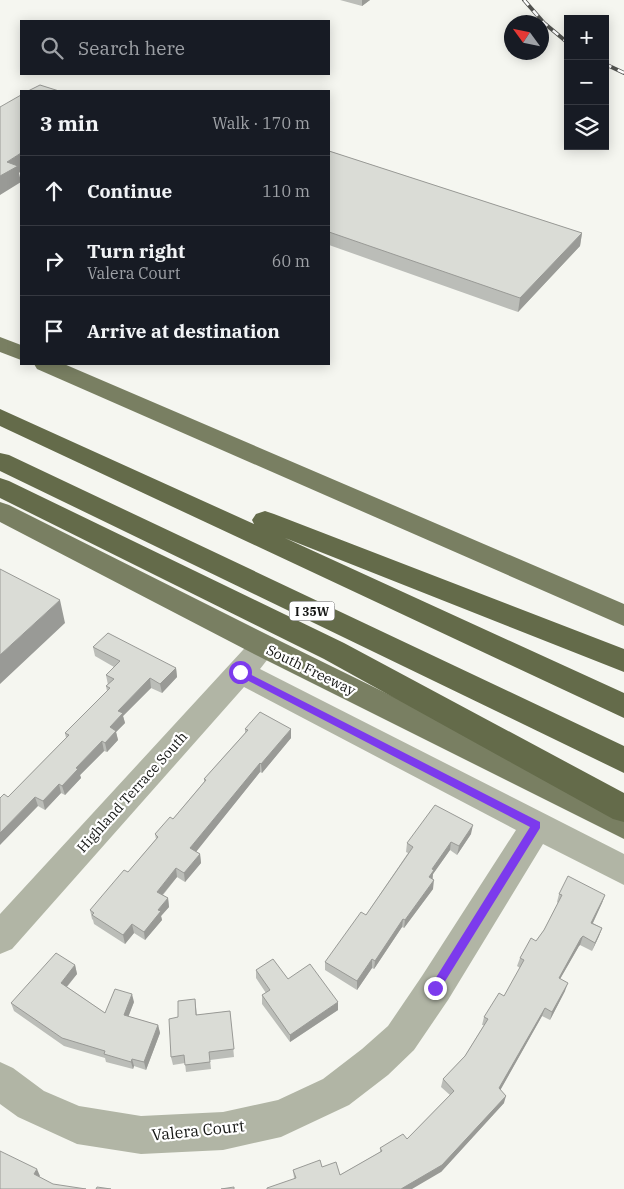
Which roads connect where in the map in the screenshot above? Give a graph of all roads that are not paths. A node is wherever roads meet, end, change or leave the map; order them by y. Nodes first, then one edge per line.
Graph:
1 (0, 344) edge
2 (20, 353) edge
3 (47, 365) edge
4 (0, 416) edge
5 (0, 462) edge
6 (0, 487) edge
7 (0, 511) edge
8 (624, 616) edge
9 (264, 646) junction
10 (624, 661) edge
11 (240, 672) junction
12 (624, 706) edge
13 (624, 760) edge
14 (624, 809) edge
15 (536, 825) junction
16 (624, 825) edge
17 (624, 870) edge
18 (0, 938) edge
19 (0, 1081) edge

1 - 2 main road
3 - 8 main road
4 - 10 highway
4 - 12 highway
5 - 13 highway, I 35W
6 - 14 highway
7 - 9 main road, South Freeway
9 - 11 street, Highland Terrace South
9 - 16 main road, South Freeway
11 - 15 street
11 - 18 street, Highland Terrace South
15 - 17 street
15 - 19 street, Valera Court

